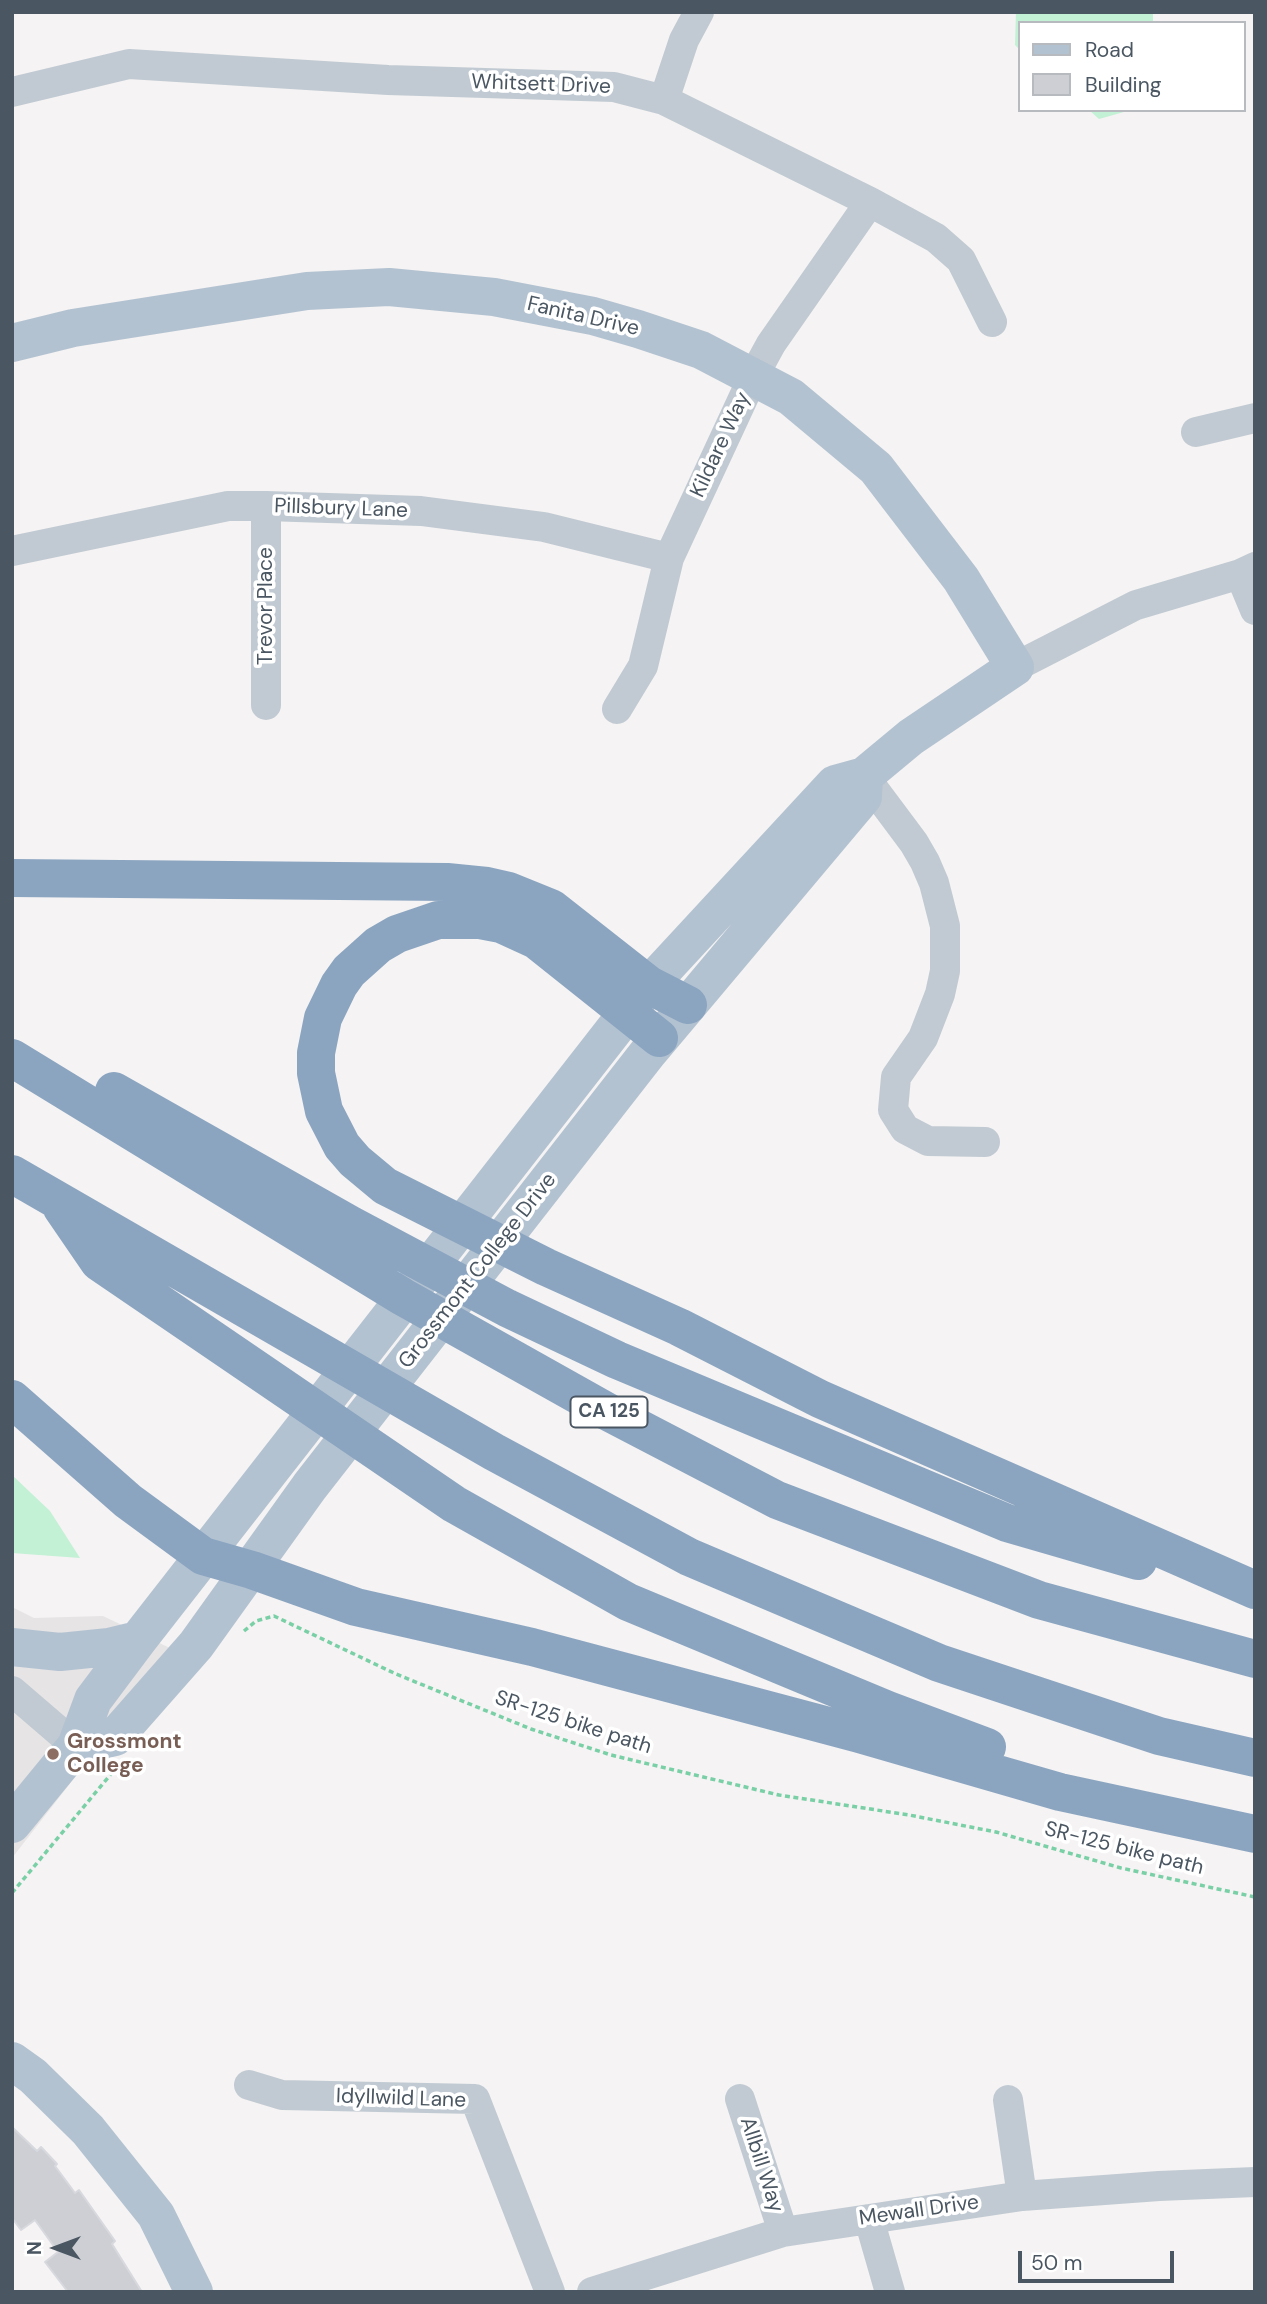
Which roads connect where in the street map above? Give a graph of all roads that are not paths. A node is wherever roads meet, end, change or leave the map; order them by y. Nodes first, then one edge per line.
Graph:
1 (699, 12) edge
2 (12, 92) edge
3 (664, 100) junction
4 (870, 202) junction
5 (992, 322) dead end
6 (12, 343) edge
7 (753, 377) junction
8 (1255, 418) edge
9 (1196, 432) dead end
10 (266, 506) junction
11 (12, 551) edge
12 (669, 558) junction
13 (1247, 571) edge
14 (1255, 610) edge
15 (1015, 667) junction
16 (266, 705) dead end
17 (617, 709) dead end
18 (864, 776) junction
19 (12, 878) edge
20 (639, 998) junction
21 (688, 1005) junction
22 (659, 1038) junction
23 (12, 1043) edge
24 (12, 1058) edge
25 (985, 1142) dead end
26 (12, 1174) edge
27 (57, 1201) junction
28 (12, 1399) edge
29 (203, 1556) junction
30 (252, 1570) junction
31 (1255, 1592) edge
32 (138, 1640) junction
33 (12, 1647) edge
34 (1255, 1659) edge
35 (12, 1691) edge
36 (76, 1746) junction
37 (1255, 1758) edge
38 (1181, 1818) junction
39 (12, 1824) edge
40 (1255, 1834) edge
41 (12, 2061) edge
42 (249, 2085) dead end
43 (740, 2099) dead end
44 (1008, 2099) dead end
45 (1255, 2182) edge
46 (1022, 2196) junction
47 (869, 2219) junction
48 (783, 2232) junction
49 (194, 2292) edge
50 (550, 2292) edge
51 (592, 2292) edge
52 (890, 2292) edge

1 - 3 street
2 - 3 street, Whitsett Drive
3 - 4 street, Whitsett Drive
4 - 5 street, Whitsett Drive
4 - 7 street, Kildare Way
6 - 7 main road, Fanita Drive
7 - 12 street, Kildare Way
7 - 15 main road, Fanita Drive
8 - 9 street
10 - 11 street, Pillsbury Lane
10 - 12 street, Pillsbury Lane
10 - 16 street, Trevor Place
12 - 17 street, Kildare Way
13 - 14 street
13 - 15 street, Grossmont College Drive
15 - 18 main road, Grossmont College Drive
18 - 20 main road, Grossmont College Drive
18 - 21 main road, Grossmont College Drive
18 - 25 street
19 - 20 highway
20 - 21 highway
20 - 22 highway
20 - 29 main road, Grossmont College Drive
20 - 31 highway
21 - 22 main road, Grossmont College Drive
22 - 30 main road, Grossmont College Drive
23 - 31 highway
24 - 34 highway, CA 125
26 - 27 highway
27 - 37 highway
27 - 38 highway
28 - 29 highway
29 - 30 highway
29 - 32 main road, Grossmont College Drive
30 - 36 main road, Grossmont College Drive
30 - 38 highway
32 - 33 main road
32 - 36 main road, Grossmont College Drive
35 - 36 street
36 - 39 main road, Grossmont College Drive
38 - 40 highway
41 - 49 main road
42 - 50 street, Idyllwild Lane
43 - 48 street, Allbill Way
44 - 46 street
45 - 46 street, Mewall Drive
46 - 47 street, Mewall Drive
47 - 48 street, Mewall Drive
47 - 52 street
48 - 51 street, Mewall Drive

